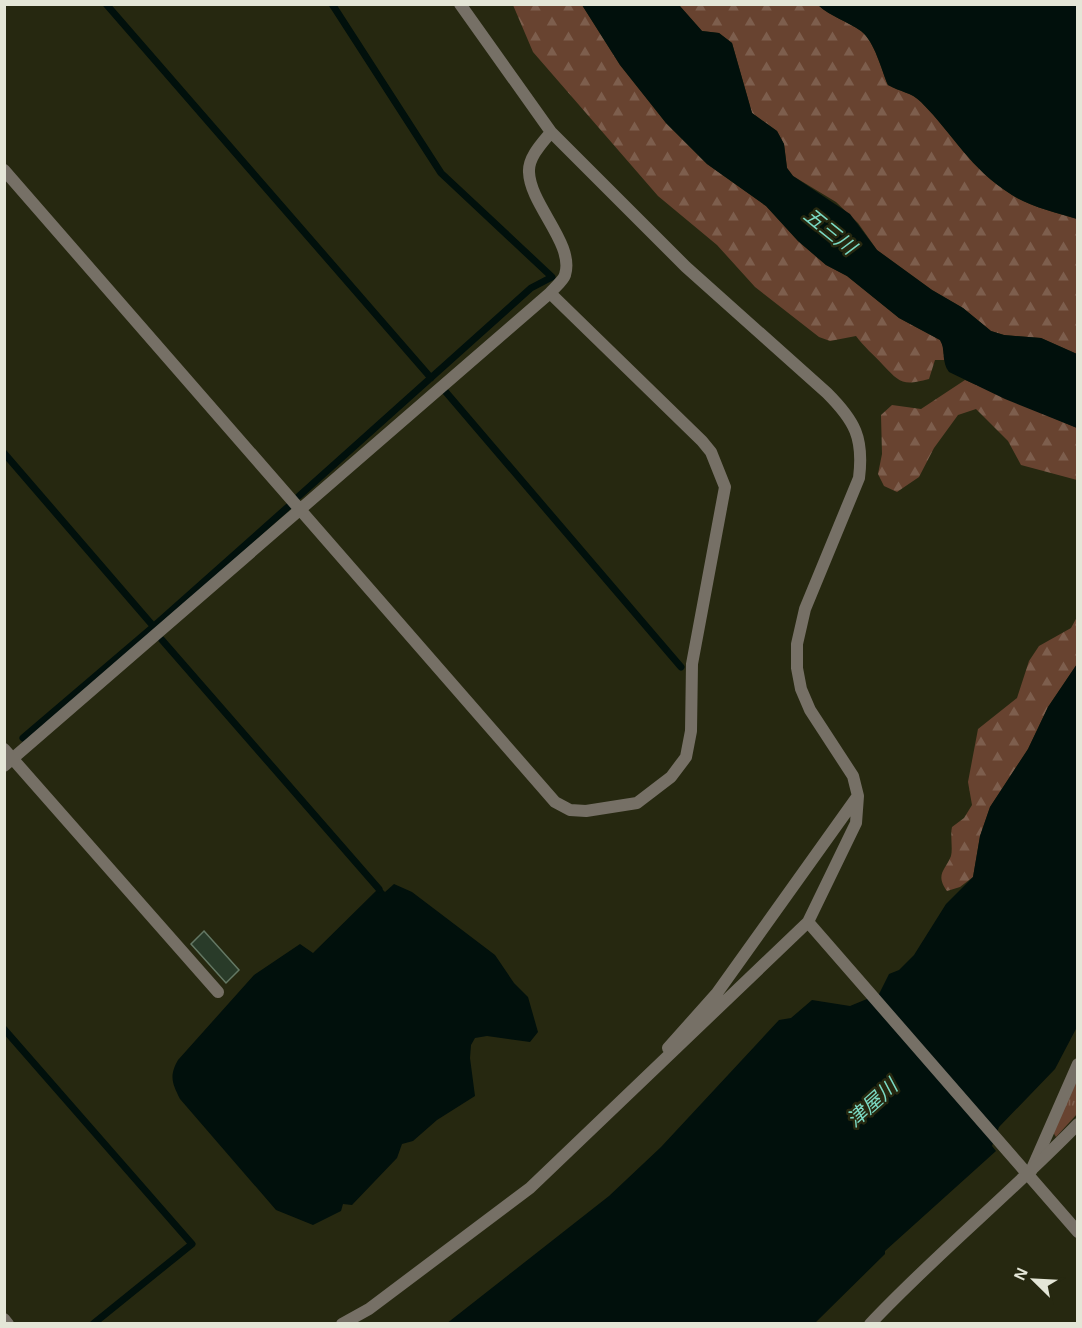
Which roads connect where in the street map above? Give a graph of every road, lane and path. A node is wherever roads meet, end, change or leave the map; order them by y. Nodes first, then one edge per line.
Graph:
1 (460, 4) edge
2 (551, 132) junction
3 (4, 170) edge
4 (550, 293) junction
5 (302, 510) junction
6 (7, 758) edge
7 (858, 796) junction
8 (808, 922) junction
9 (218, 993) dead end
10 (1077, 1064) edge
11 (613, 1110) junction
12 (1077, 1124) edge
13 (1029, 1174) junction
14 (1077, 1232) edge
15 (4, 1319) edge
16 (8, 1323) edge
17 (342, 1323) edge
18 (870, 1323) edge

1 - 2 street
2 - 4 street
2 - 7 street
3 - 5 street
4 - 5 street
4 - 5 street
5 - 6 street
6 - 9 street
7 - 8 street
7 - 11 street
8 - 11 street
8 - 13 street
10 - 13 street
11 - 17 street
12 - 13 street
13 - 14 street
13 - 18 street
15 - 16 street

